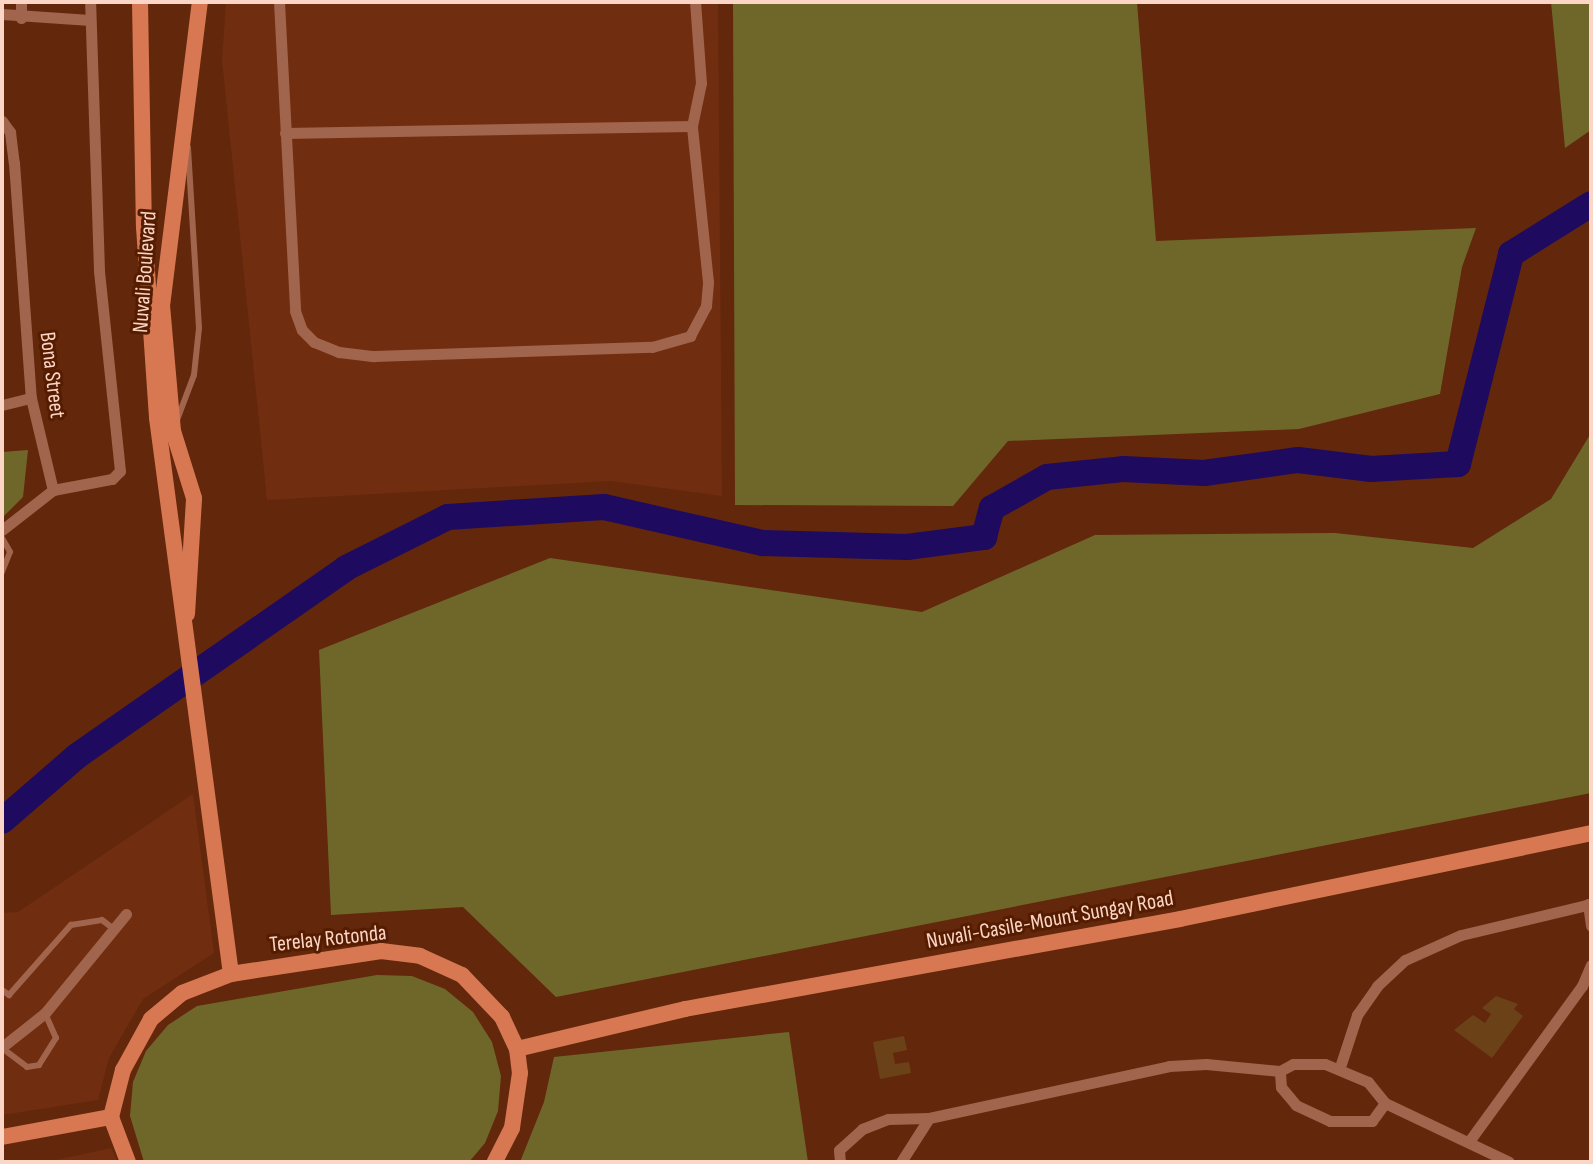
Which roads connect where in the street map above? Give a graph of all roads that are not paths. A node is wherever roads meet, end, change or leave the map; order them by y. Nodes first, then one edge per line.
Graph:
1 (21, 2) edge
2 (90, 2) edge
3 (140, 2) edge
4 (200, 2) edge
5 (279, 2) edge
6 (695, 2) edge
7 (2, 14) edge
8 (21, 18) junction
9 (90, 20) junction
10 (2, 121) edge
11 (692, 126) junction
12 (183, 132) junction
13 (285, 133) junction
14 (165, 261) junction
15 (146, 262) junction
16 (31, 398) junction
17 (2, 405) edge
18 (173, 431) junction
19 (53, 490) junction
20 (2, 530) edge
21 (2, 538) edge
22 (2, 572) edge
23 (184, 640) junction
24 (1591, 833) edge
25 (1590, 904) edge
26 (126, 914) dead end
27 (1591, 926) edge
28 (114, 929) junction
29 (1591, 965) edge
30 (231, 974) junction
31 (2, 990) edge
32 (45, 1013) junction
33 (2, 1047) edge
34 (517, 1049) junction
35 (1340, 1067) junction
36 (1280, 1071) junction
37 (1385, 1103) junction
38 (111, 1117) junction
39 (929, 1118) junction
40 (2, 1137) edge
41 (1470, 1140) junction
42 (128, 1162) edge
43 (495, 1162) edge
44 (840, 1162) edge
45 (901, 1162) edge
46 (1509, 1162) edge

1 - 8 street
2 - 9 street
3 - 15 main road, Nuvali Boulevard
4 - 12 main road, Nuvali Boulevard
5 - 13 street
6 - 11 street
7 - 8 street
8 - 9 street
9 - 19 street
10 - 16 street, Bona Street
11 - 13 street
11 - 13 street
12 - 14 main road, Nuvali Boulevard
12 - 18 lane
14 - 15 main road
14 - 18 main road, Nuvali Boulevard
15 - 23 main road, Nuvali Boulevard
16 - 17 street
16 - 19 street, Bona Street
18 - 23 main road, Nuvali Boulevard
19 - 20 street
21 - 22 lane
23 - 30 main road, Nuvali Boulevard
24 - 34 main road, Nuvali-Casile-Mount Sungay Road
25 - 27 street
25 - 35 street
26 - 28 street
28 - 31 lane
28 - 32 street
29 - 41 street
30 - 34 main road, Terelay Rotonda
30 - 38 main road, Terelay Rotonda
32 - 33 street
32 - 33 lane
34 - 43 main road, Terelay Rotonda
35 - 36 street
35 - 37 street
36 - 37 street
36 - 39 street
37 - 41 street
38 - 40 main road
38 - 42 main road
39 - 44 street
39 - 45 street
41 - 46 street

